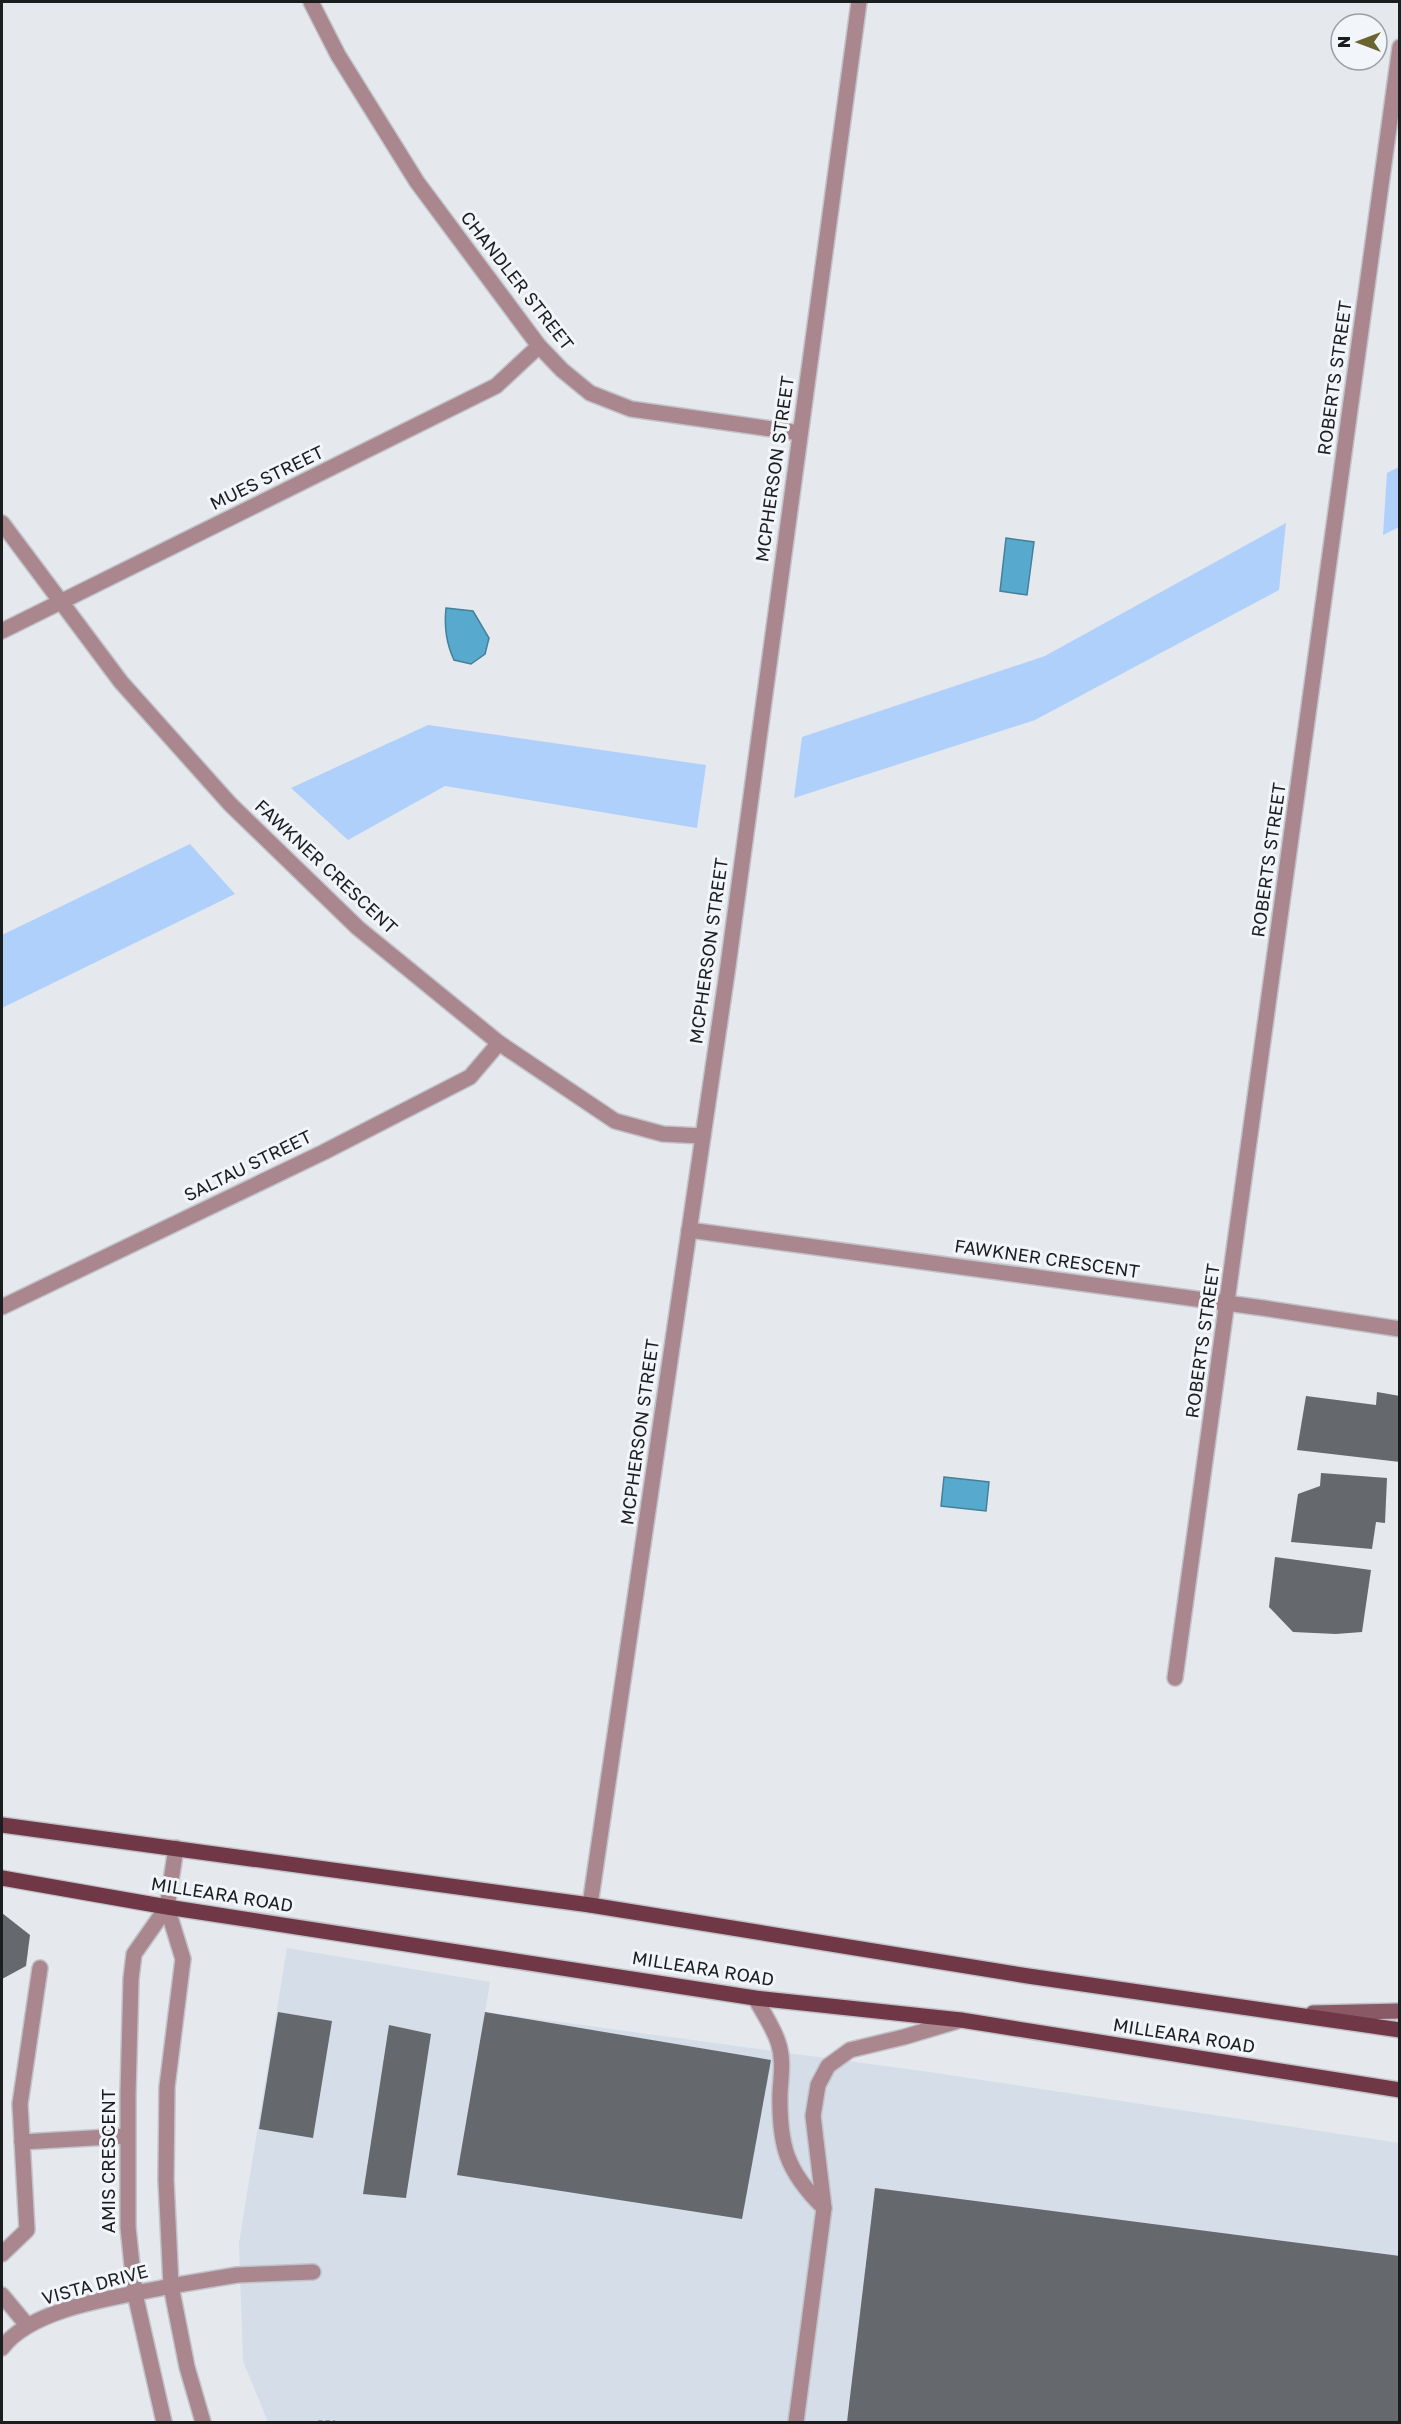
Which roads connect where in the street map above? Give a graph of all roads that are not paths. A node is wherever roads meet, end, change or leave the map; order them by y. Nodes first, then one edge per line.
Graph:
1 (311, 2) edge
2 (859, 2) edge
3 (1400, 47) edge
4 (539, 346) junction
5 (800, 433) junction
6 (2, 523) edge
7 (59, 602) junction
8 (2, 631) edge
9 (499, 1044) junction
10 (702, 1136) junction
11 (689, 1230) junction
12 (1228, 1304) junction
13 (2, 1307) edge
14 (1400, 1329) edge
15 (1175, 1678) dead end
16 (2, 1826) edge
17 (176, 1848) junction
18 (2, 1878) edge
19 (590, 1905) junction
20 (167, 1907) junction
21 (40, 1968) dead end
22 (755, 1998) junction
23 (1400, 2011) edge
24 (1298, 2014) junction
25 (961, 2020) junction
26 (1400, 2030) edge
27 (1400, 2090) edge
28 (127, 2136) junction
29 (22, 2142) junction
30 (824, 2208) junction
31 (2, 2254) edge
32 (313, 2272) dead end
33 (171, 2286) junction
34 (135, 2294) junction
35 (2, 2295) edge
36 (27, 2325) junction
37 (2, 2348) edge
38 (164, 2422) edge
39 (203, 2422) edge
40 (796, 2422) edge

1 - 4 street, CHANDLER STREET
2 - 5 street, MCPHERSON STREET
3 - 12 street, ROBERTS STREET
4 - 5 street, CHANDLER STREET
4 - 7 street, MUES STREET
5 - 10 street, MCPHERSON STREET
6 - 7 street, FAWKNER CRESCENT
7 - 8 street, MUES STREET
7 - 9 street, FAWKNER CRESCENT
9 - 10 street, FAWKNER CRESCENT
9 - 13 street, SALTAU STREET
10 - 11 street, MCPHERSON STREET
11 - 12 street, FAWKNER CRESCENT
11 - 19 street, MCPHERSON STREET
12 - 14 street, FAWKNER CRESCENT
12 - 15 street, ROBERTS STREET
16 - 17 main road, MILLEARA ROAD
17 - 19 main road, MILLEARA ROAD
17 - 20 street, AMIS CRESCENT
18 - 20 main road, MILLEARA ROAD
19 - 24 main road, MILLEARA ROAD
20 - 22 main road, MILLEARA ROAD
20 - 28 street, AMIS CRESCENT
20 - 33 street, AMIS CRESCENT
21 - 29 street
22 - 25 main road, MILLEARA ROAD
22 - 30 street
23 - 24 main road
24 - 26 main road, MILLEARA ROAD
25 - 27 main road, MILLEARA ROAD
25 - 30 street
28 - 29 street
28 - 34 street, AMIS CRESCENT
29 - 31 street
30 - 40 street
32 - 33 street, VISTA DRIVE
33 - 34 street, VISTA DRIVE
33 - 39 street, AMIS CRESCENT
34 - 36 street, VISTA DRIVE
34 - 38 street, AMIS CRESCENT
35 - 36 street
36 - 37 street, VISTA DRIVE

